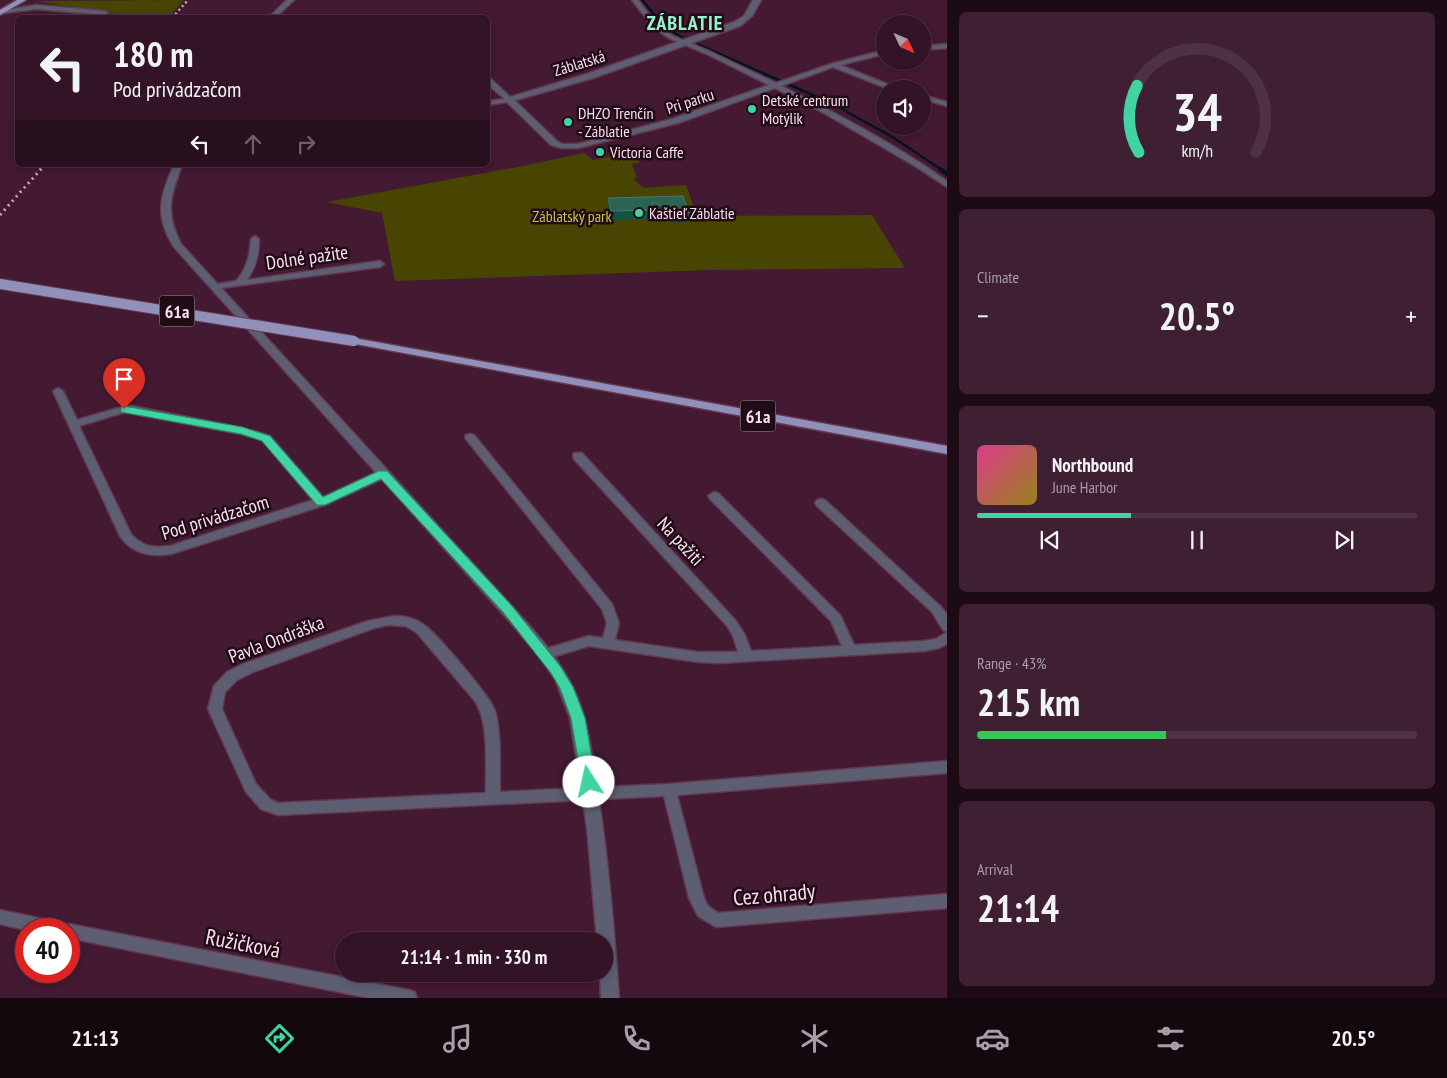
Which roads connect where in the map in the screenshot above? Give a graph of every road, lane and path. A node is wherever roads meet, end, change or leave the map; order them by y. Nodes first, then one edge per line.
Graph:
1 (22, 0) edge
2 (291, 0) edge
3 (634, 0) edge
4 (757, 0) edge
5 (36, 7) junction
6 (2, 12) edge
7 (105, 13) dead end
8 (274, 15) edge
9 (685, 43) junction
10 (947, 46) edge
11 (931, 47) edge
12 (876, 54) edge
13 (833, 64) junction
14 (876, 81) edge
15 (490, 83) edge
16 (778, 86) junction
17 (931, 99) edge
18 (509, 100) junction
19 (490, 103) edge
20 (947, 104) edge
21 (177, 167) edge
22 (944, 180) edge
23 (255, 239) dead end
24 (380, 264) dead end
25 (0, 284) edge
26 (239, 284) junction
27 (215, 287) junction
28 (58, 391) dead end
29 (74, 424) junction
30 (470, 437) dead end
31 (947, 450) edge
32 (578, 456) dead end
33 (383, 474) junction
34 (714, 496) dead end
35 (321, 502) junction
36 (821, 503) dead end
37 (947, 627) edge
38 (947, 637) edge
39 (608, 643) junction
40 (850, 650) junction
41 (545, 654) junction
42 (746, 656) junction
43 (947, 767) edge
44 (669, 790) junction
45 (590, 793) junction
46 (493, 798) junction
47 (947, 901) edge
48 (0, 917) edge
49 (15, 920) edge
50 (80, 933) edge
51 (410, 998) edge
52 (610, 998) edge

1 - 5 street
1 - 6 main road
2 - 8 street
3 - 9 street
4 - 9 street, Záblatská
5 - 6 street
5 - 7 street
9 - 16 street
9 - 18 street, Záblatská
10 - 11 street
12 - 13 street, Pri parku
13 - 14 street
13 - 16 street, Pri parku
15 - 18 street
16 - 18 street, Pri parku
16 - 22 street
17 - 20 street
18 - 19 street
21 - 27 street
23 - 26 street, Dolné pažite
24 - 26 street, Dolné pažite
25 - 31 main road, 61a, bridge
26 - 27 street, Dolné pažite
27 - 33 street
28 - 29 street, Pod privádzačom
29 - 35 street
29 - 35 street, Pod privádzačom
30 - 39 street
32 - 42 street, Na pažiti
33 - 35 street, Pod privádzačom
33 - 41 street
34 - 40 street
36 - 37 street
38 - 40 street
39 - 41 street
39 - 42 street
40 - 42 street
41 - 45 street
43 - 44 street
44 - 45 street
44 - 47 street, Cez ohrady
45 - 46 street, Pavla Ondráška
45 - 52 street
46 - 46 street, Pavla Ondráška
48 - 49 street
50 - 51 street, Ružičková

